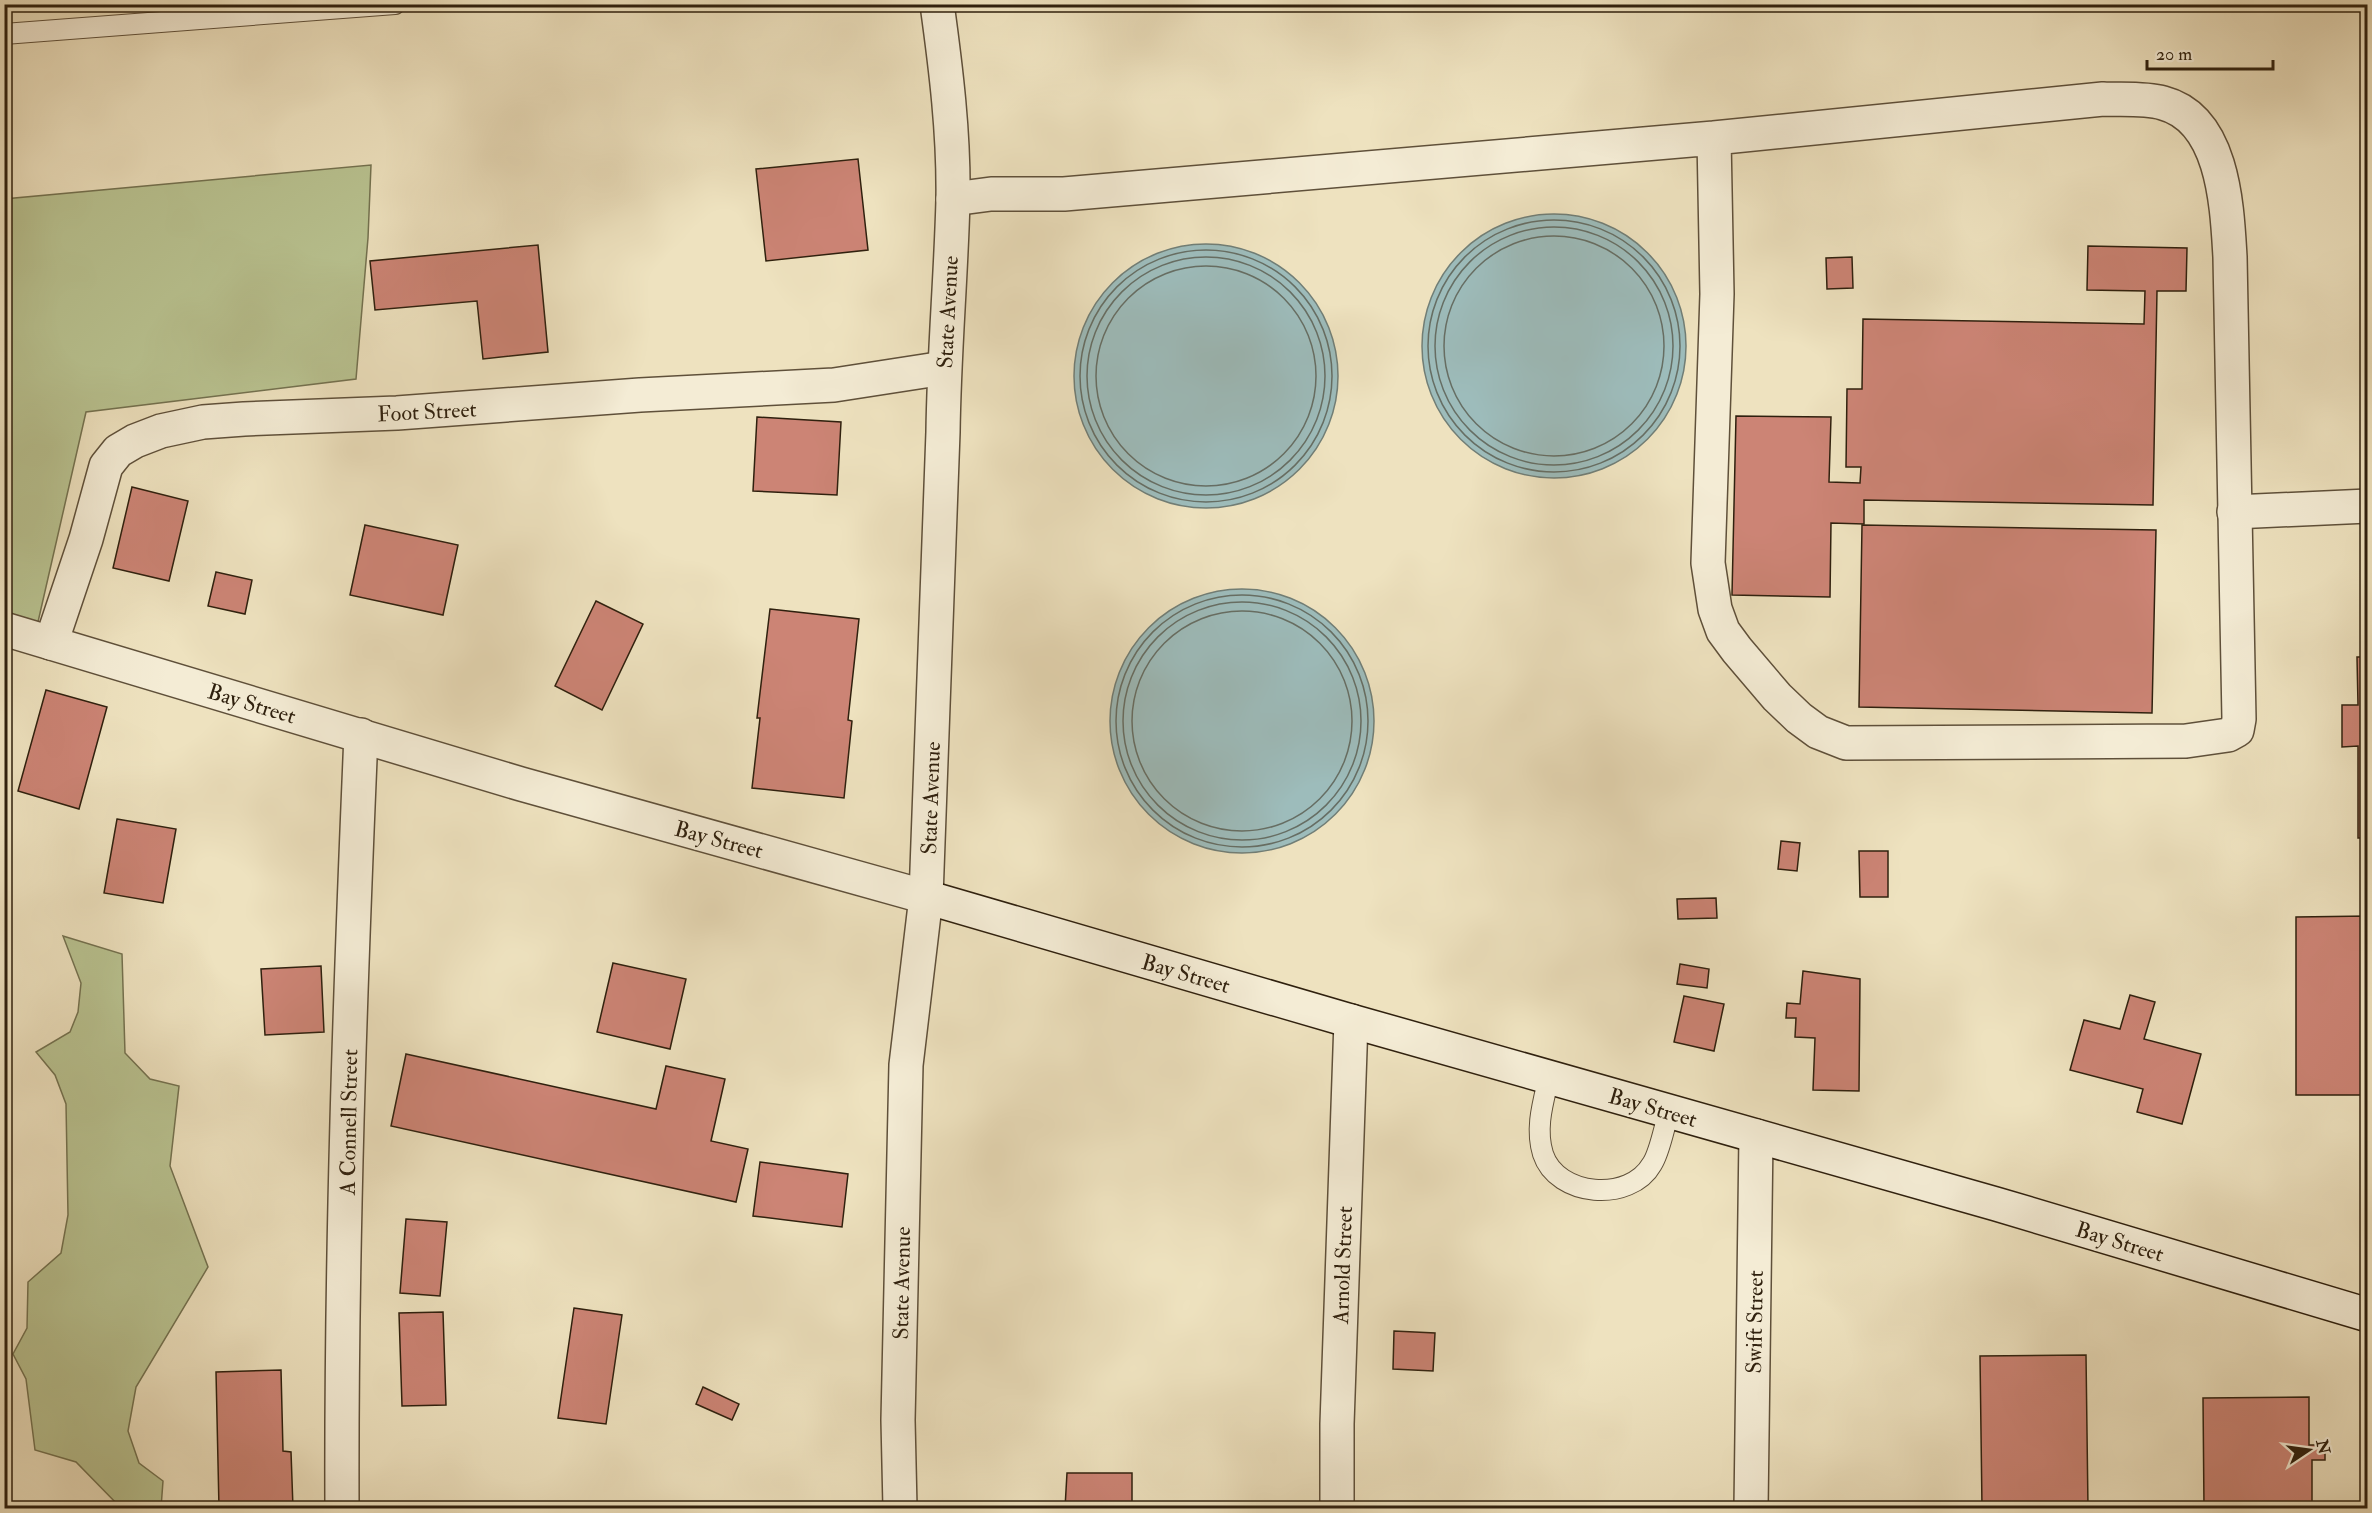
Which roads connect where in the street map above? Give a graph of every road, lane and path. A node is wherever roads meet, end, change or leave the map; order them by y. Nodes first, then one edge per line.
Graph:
1 (395, 4) edge
2 (937, 4) edge
3 (4, 34) edge
4 (1714, 138) junction
5 (953, 199) junction
6 (944, 368) junction
7 (2367, 506) edge
8 (2234, 512) junction
9 (4, 629) edge
10 (51, 643) junction
11 (361, 735) junction
12 (926, 897) junction
13 (1351, 1021) junction
14 (1549, 1077) junction
15 (1669, 1112) junction
16 (1756, 1136) junction
17 (2367, 1316) edge
18 (342, 1509) edge
19 (900, 1509) edge
20 (1337, 1509) edge
21 (1751, 1509) edge

1 - 3 lane
2 - 5 street, State Avenue
4 - 5 street
4 - 8 street
4 - 8 street
5 - 6 street, State Avenue
6 - 10 street, Foot Street
6 - 12 street, State Avenue
7 - 8 street
9 - 10 street, Bay Street
10 - 11 street, Bay Street
11 - 12 street, Bay Street
11 - 18 street, A Connell Street
12 - 13 street, Bay Street
12 - 19 street, State Avenue
13 - 14 street, Bay Street
13 - 20 street, Arnold Street
14 - 15 street, Bay Street
14 - 15 lane
15 - 16 street, Bay Street
16 - 17 street, Bay Street
16 - 21 street, Swift Street

